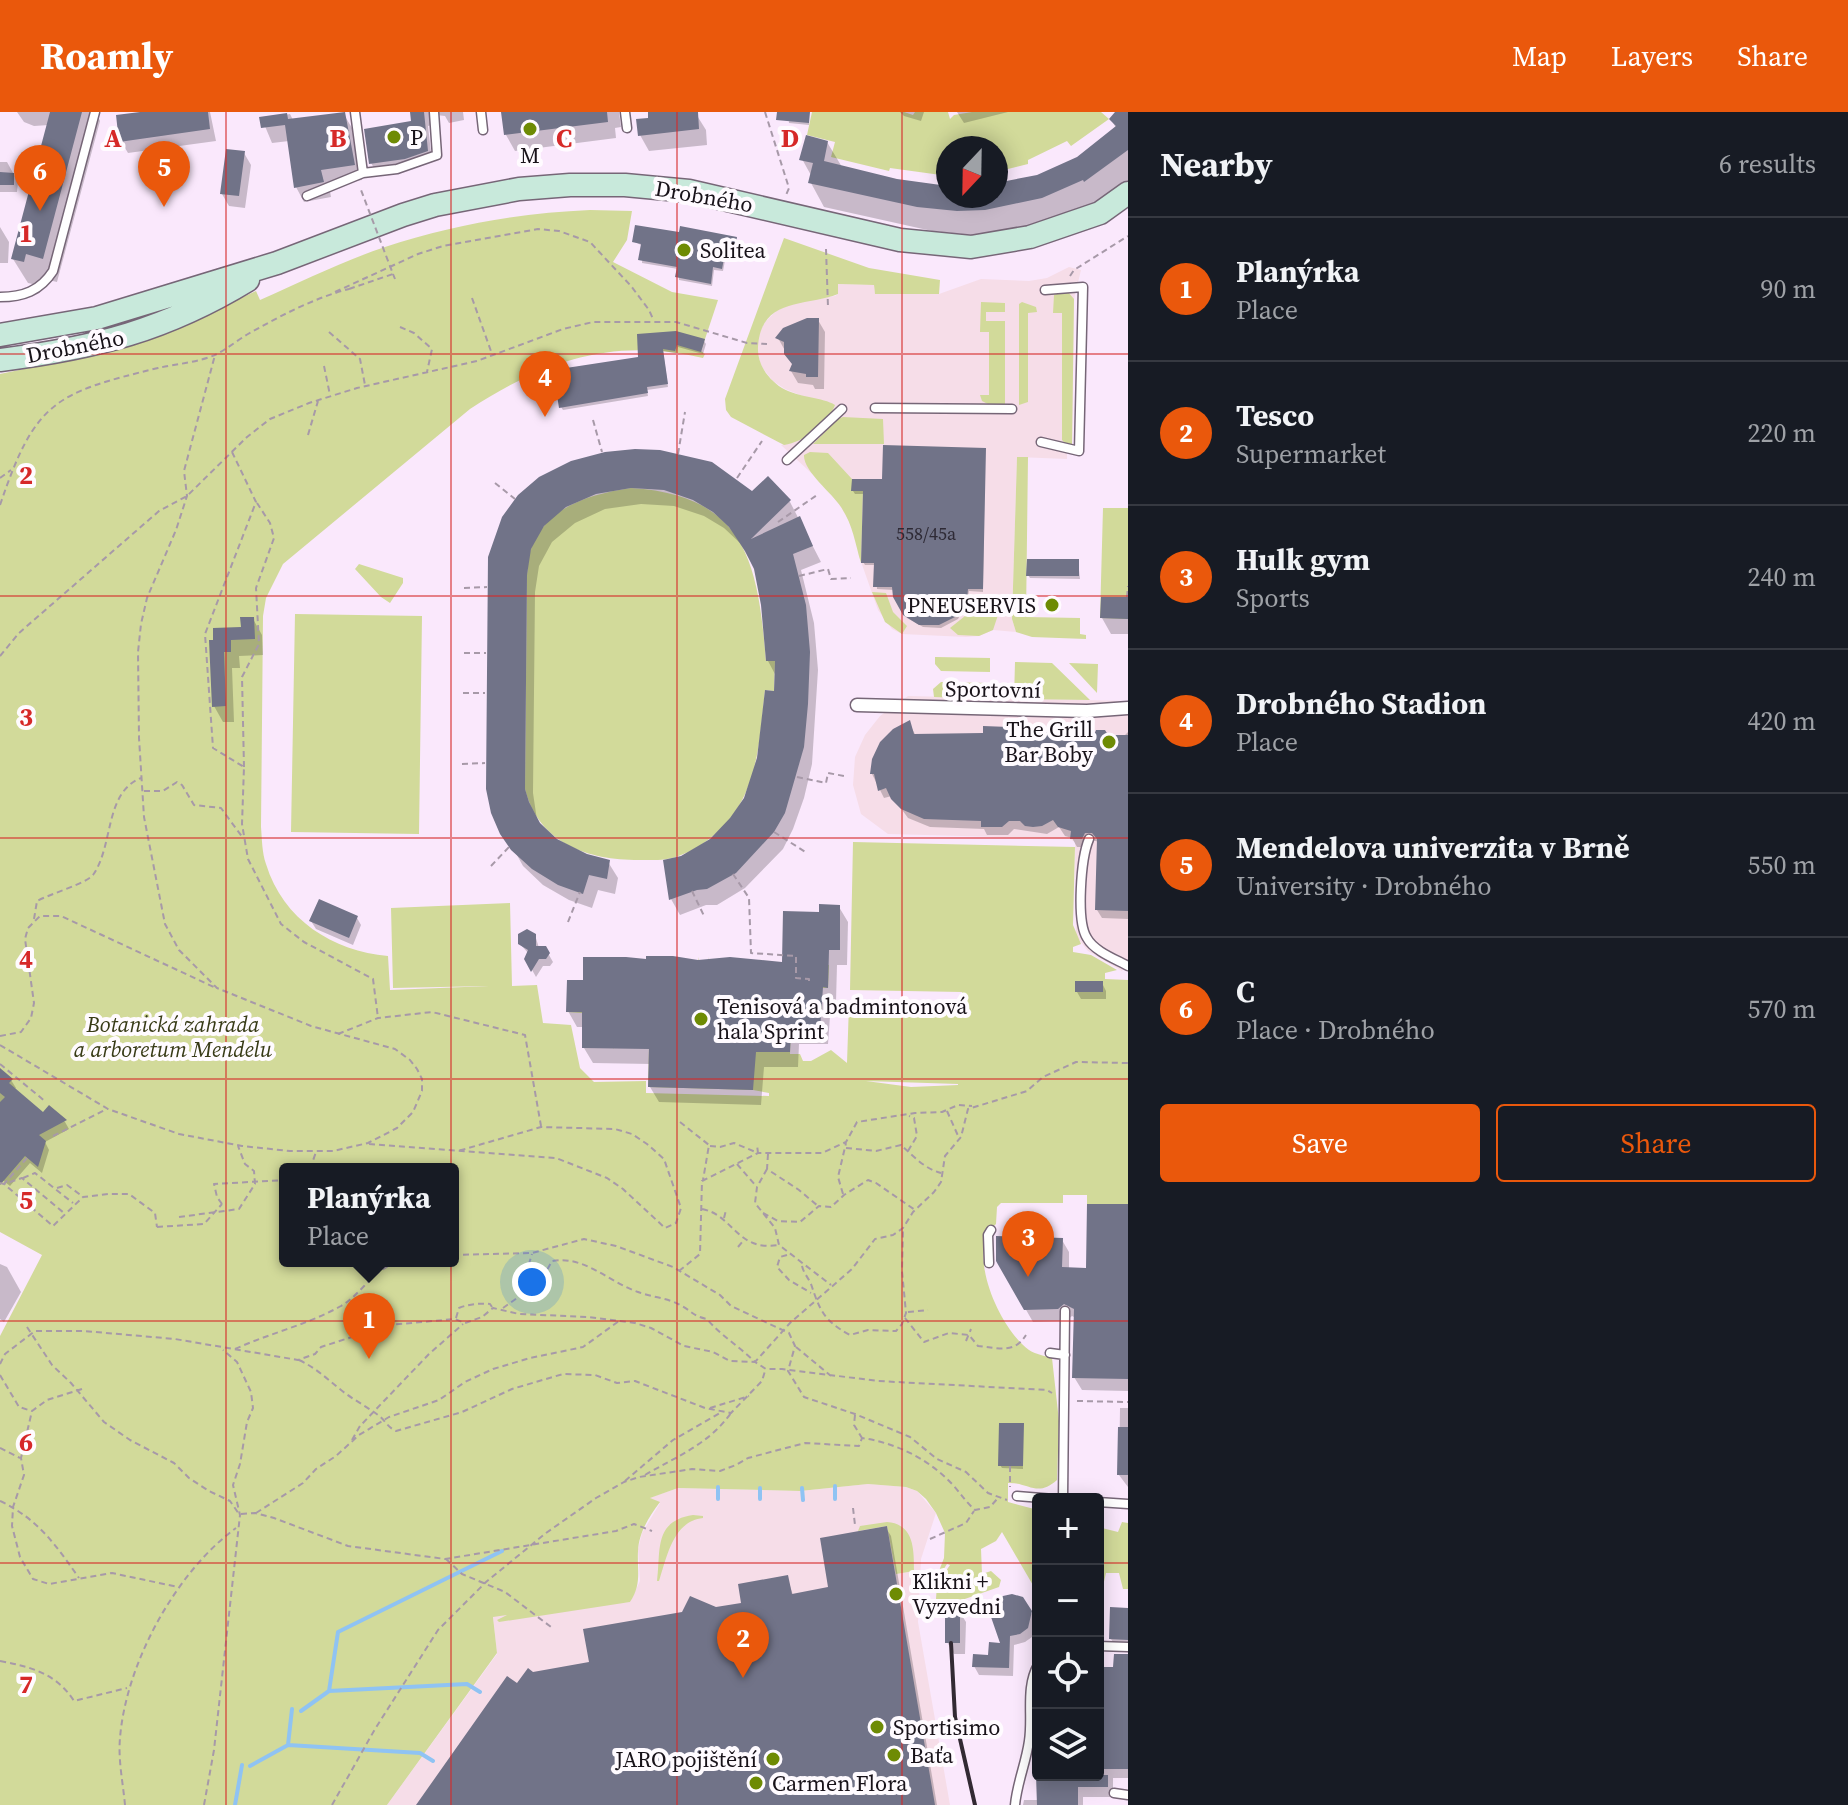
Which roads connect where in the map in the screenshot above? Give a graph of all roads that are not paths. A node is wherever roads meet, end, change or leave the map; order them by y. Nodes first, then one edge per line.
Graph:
1 (95, 112) edge
2 (355, 112) edge
3 (434, 112) edge
4 (481, 112) edge
5 (625, 112) edge
6 (627, 128) dead end
7 (483, 130) dead end
8 (363, 173) junction
9 (1128, 193) edge
10 (307, 196) dead end
11 (277, 263) junction
12 (1045, 290) dead end
13 (0, 297) edge
14 (0, 335) edge
15 (0, 360) edge
16 (875, 408) dead end
17 (842, 409) dead end
18 (1012, 409) dead end
19 (1041, 442) dead end
20 (787, 460) dead end
21 (857, 705) dead end
22 (1128, 708) edge
23 (1089, 839) dead end
24 (1128, 966) edge
25 (991, 1230) dead end
26 (989, 1263) dead end
27 (1065, 1311) dead end
28 (1050, 1353) dead end
29 (1065, 1355) junction
30 (1063, 1493) edge
31 (1017, 1496) road end
32 (1032, 1497) edge
33 (1104, 1502) edge
34 (1128, 1504) edge
35 (1104, 1646) edge
36 (1128, 1647) edge
37 (1032, 1675) edge
38 (1114, 1793) dead end
39 (1128, 1795) edge
40 (1015, 1805) edge

1 - 13 lane
2 - 8 lane
3 - 8 lane
4 - 7 lane
5 - 6 lane
8 - 10 lane
9 - 11 main road, Drobného
11 - 14 main road, Drobného
11 - 15 main road, Drobného
12 - 19 lane
16 - 18 lane
17 - 20 lane
21 - 22 street, Sportovní
23 - 24 lane
25 - 26 lane
27 - 29 lane
28 - 29 lane
29 - 30 lane
31 - 32 lane
33 - 34 lane
35 - 36 lane
37 - 40 lane
38 - 39 lane

